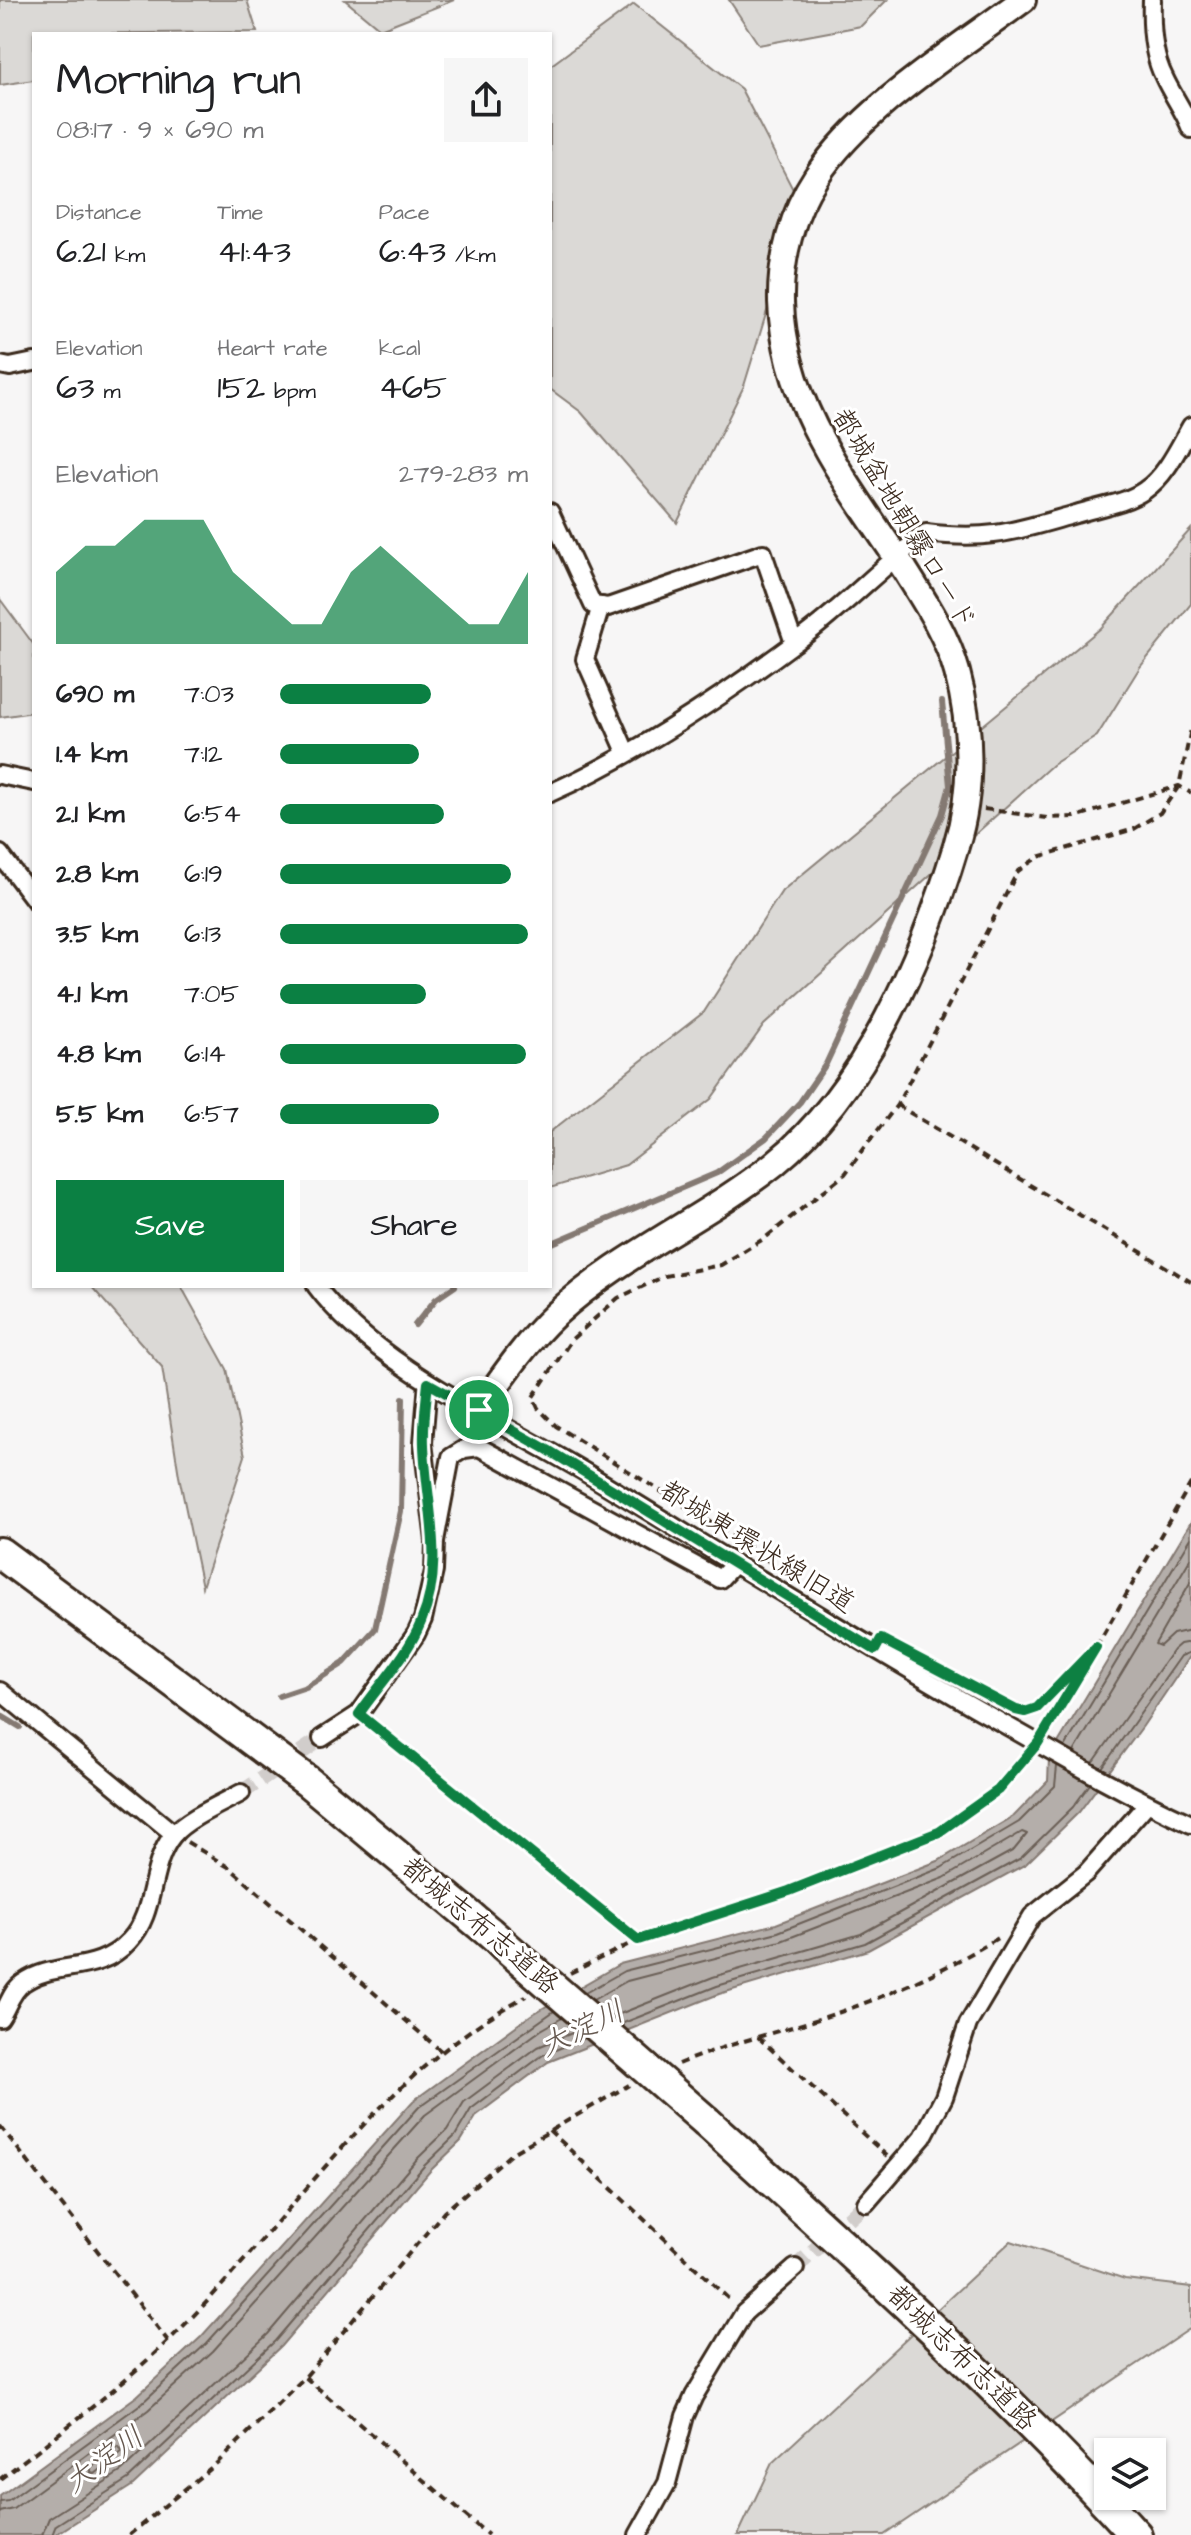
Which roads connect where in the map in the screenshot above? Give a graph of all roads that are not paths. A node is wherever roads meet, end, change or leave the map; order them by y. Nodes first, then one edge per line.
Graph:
1 (1023, 0) edge
2 (1152, 0) edge
3 (1191, 129) edge
4 (32, 362) edge
5 (0, 365) edge
6 (1191, 426) edge
7 (552, 516) edge
8 (895, 556) junction
9 (601, 606) junction
10 (794, 643) junction
11 (626, 752) junction
12 (0, 775) edge
13 (32, 782) edge
14 (552, 792) edge
15 (0, 854) edge
16 (32, 896) edge
17 (318, 1288) edge
18 (428, 1383) junction
19 (479, 1410) junction
20 (435, 1541) junction
21 (0, 1553) edge
22 (733, 1565) junction
23 (0, 1691) edge
24 (322, 1738) tunnel mouth
25 (241, 1793) tunnel mouth
26 (1147, 1804) junction
27 (1191, 1824) edge
28 (174, 1834) junction
29 (0, 2018) edge
30 (866, 2203) tunnel mouth
31 (795, 2268) tunnel mouth
32 (638, 2535) edge
33 (1136, 2535) edge

1 - 8 street, 都城盆地朝霧ロード
2 - 3 street
4 - 5 street
6 - 8 street
7 - 9 street
8 - 10 street
8 - 19 street, 都城盆地朝霧ロード
9 - 10 street
9 - 11 street
10 - 11 street
11 - 14 street
12 - 13 street
15 - 16 street
17 - 18 street, 都城東環状線旧道
18 - 19 street, 都城東環状線旧道
18 - 20 street
19 - 22 street, 都城東環状線旧道
20 - 22 street
20 - 24 street
21 - 33 highway, 都城志布志道路, bridge
22 - 26 street, 都城東環状線旧道
23 - 28 street
25 - 28 street
26 - 27 street, 都城東環状線旧道
26 - 30 street
28 - 29 street
31 - 32 street

